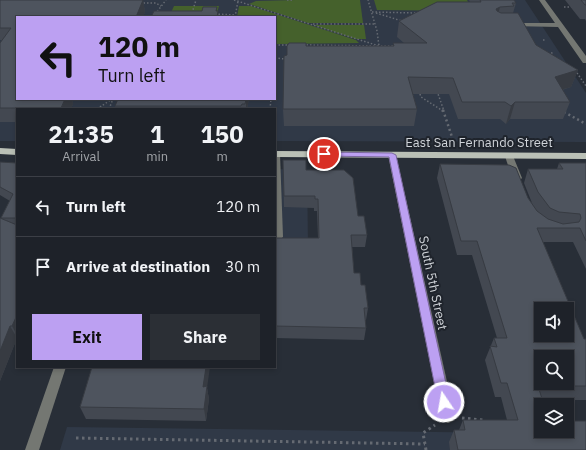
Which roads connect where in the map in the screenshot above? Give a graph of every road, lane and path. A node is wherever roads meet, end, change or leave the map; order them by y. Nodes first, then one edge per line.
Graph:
1 (166, 0) edge
2 (196, 0) edge
3 (234, 0) edge
4 (287, 0) edge
5 (293, 0) edge
6 (368, 0) edge
7 (542, 0) edge
8 (238, 1) junction
9 (134, 3) edge
10 (162, 6) junction
11 (564, 7) dead end
12 (579, 7) dead end
13 (372, 12) junction
14 (416, 13) edge
15 (198, 14) edge
16 (210, 14) edge
17 (154, 16) edge
18 (235, 16) edge
19 (405, 22) edge
20 (308, 24) junction
21 (376, 24) junction
22 (503, 25) edge
23 (561, 26) junction
24 (276, 45) edge
25 (304, 46) junction
26 (379, 46) junction
27 (398, 46) edge
28 (303, 52) edge
29 (276, 58) edge
30 (289, 59) edge
31 (586, 61) edge
32 (437, 90) edge
33 (420, 94) edge
34 (111, 100) edge
35 (99, 108) edge
36 (444, 111) junction
37 (563, 111) edge
38 (586, 124) edge
39 (452, 137) dead end
40 (0, 152) edge
41 (16, 152) edge
42 (276, 154) edge
43 (392, 155) junction
44 (509, 156) junction
45 (586, 156) edge
46 (522, 190) edge
47 (278, 238) edge
48 (60, 368) edge
49 (448, 417) joint
50 (485, 420) edge
51 (423, 433) dead end
52 (76, 438) dead end
53 (425, 444) junction
54 (32, 450) edge
55 (426, 450) edge

1 - 10 path
2 - 15 path
3 - 8 path
4 - 5 path
6 - 13 path
7 - 23 street
8 - 18 path
8 - 20 path
9 - 10 path
10 - 17 path
11 - 12 path
13 - 14 path
13 - 19 path
13 - 21 path
16 - 18 path
20 - 21 path
20 - 26 path
21 - 26 path
22 - 23 street
23 - 31 street
24 - 25 path
25 - 26 path
25 - 28 path
26 - 27 path
29 - 30 path
32 - 36 path
33 - 36 path
34 - 35 path
36 - 39 path
37 - 38 path
40 - 41 main road
42 - 43 main road, East San Fernando Street
42 - 47 street
43 - 44 main road, East San Fernando Street
43 - 49 street, South 5th Street
44 - 45 main road, East San Fernando Street
44 - 46 street
48 - 54 street
49 - 50 path
51 - 53 path
52 - 53 path
53 - 55 path

